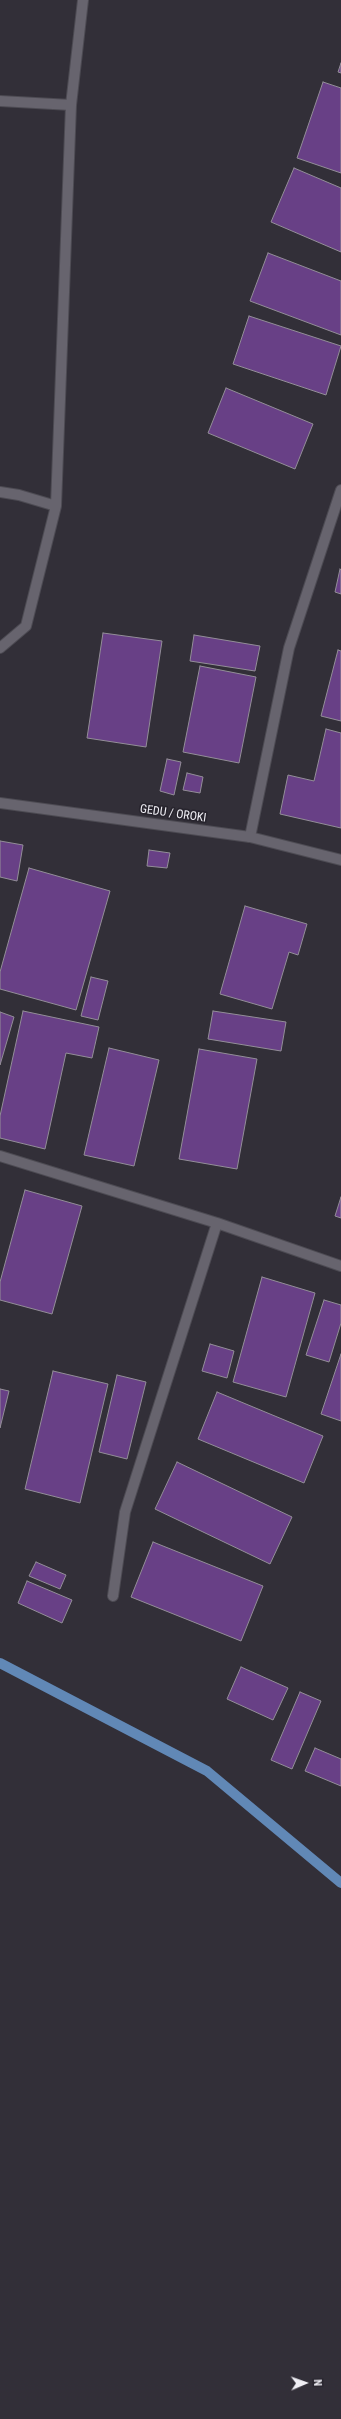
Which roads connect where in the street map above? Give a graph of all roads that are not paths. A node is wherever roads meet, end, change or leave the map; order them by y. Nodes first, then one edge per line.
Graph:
1 (83, 0) edge
2 (0, 101) edge
3 (71, 105) junction
4 (341, 490) edge
5 (0, 492) edge
6 (56, 506) junction
7 (0, 648) edge
8 (0, 803) edge
9 (250, 837) junction
10 (341, 860) edge
11 (0, 1156) edge
12 (217, 1224) junction
13 (341, 1266) edge
14 (113, 1596) dead end

1 - 3 street
2 - 3 street
3 - 6 street
4 - 9 street
5 - 6 street
6 - 7 street
8 - 9 street, GEDU / OROKI
9 - 10 street, GEDU / OROKI
11 - 12 street
12 - 13 street
12 - 14 street

